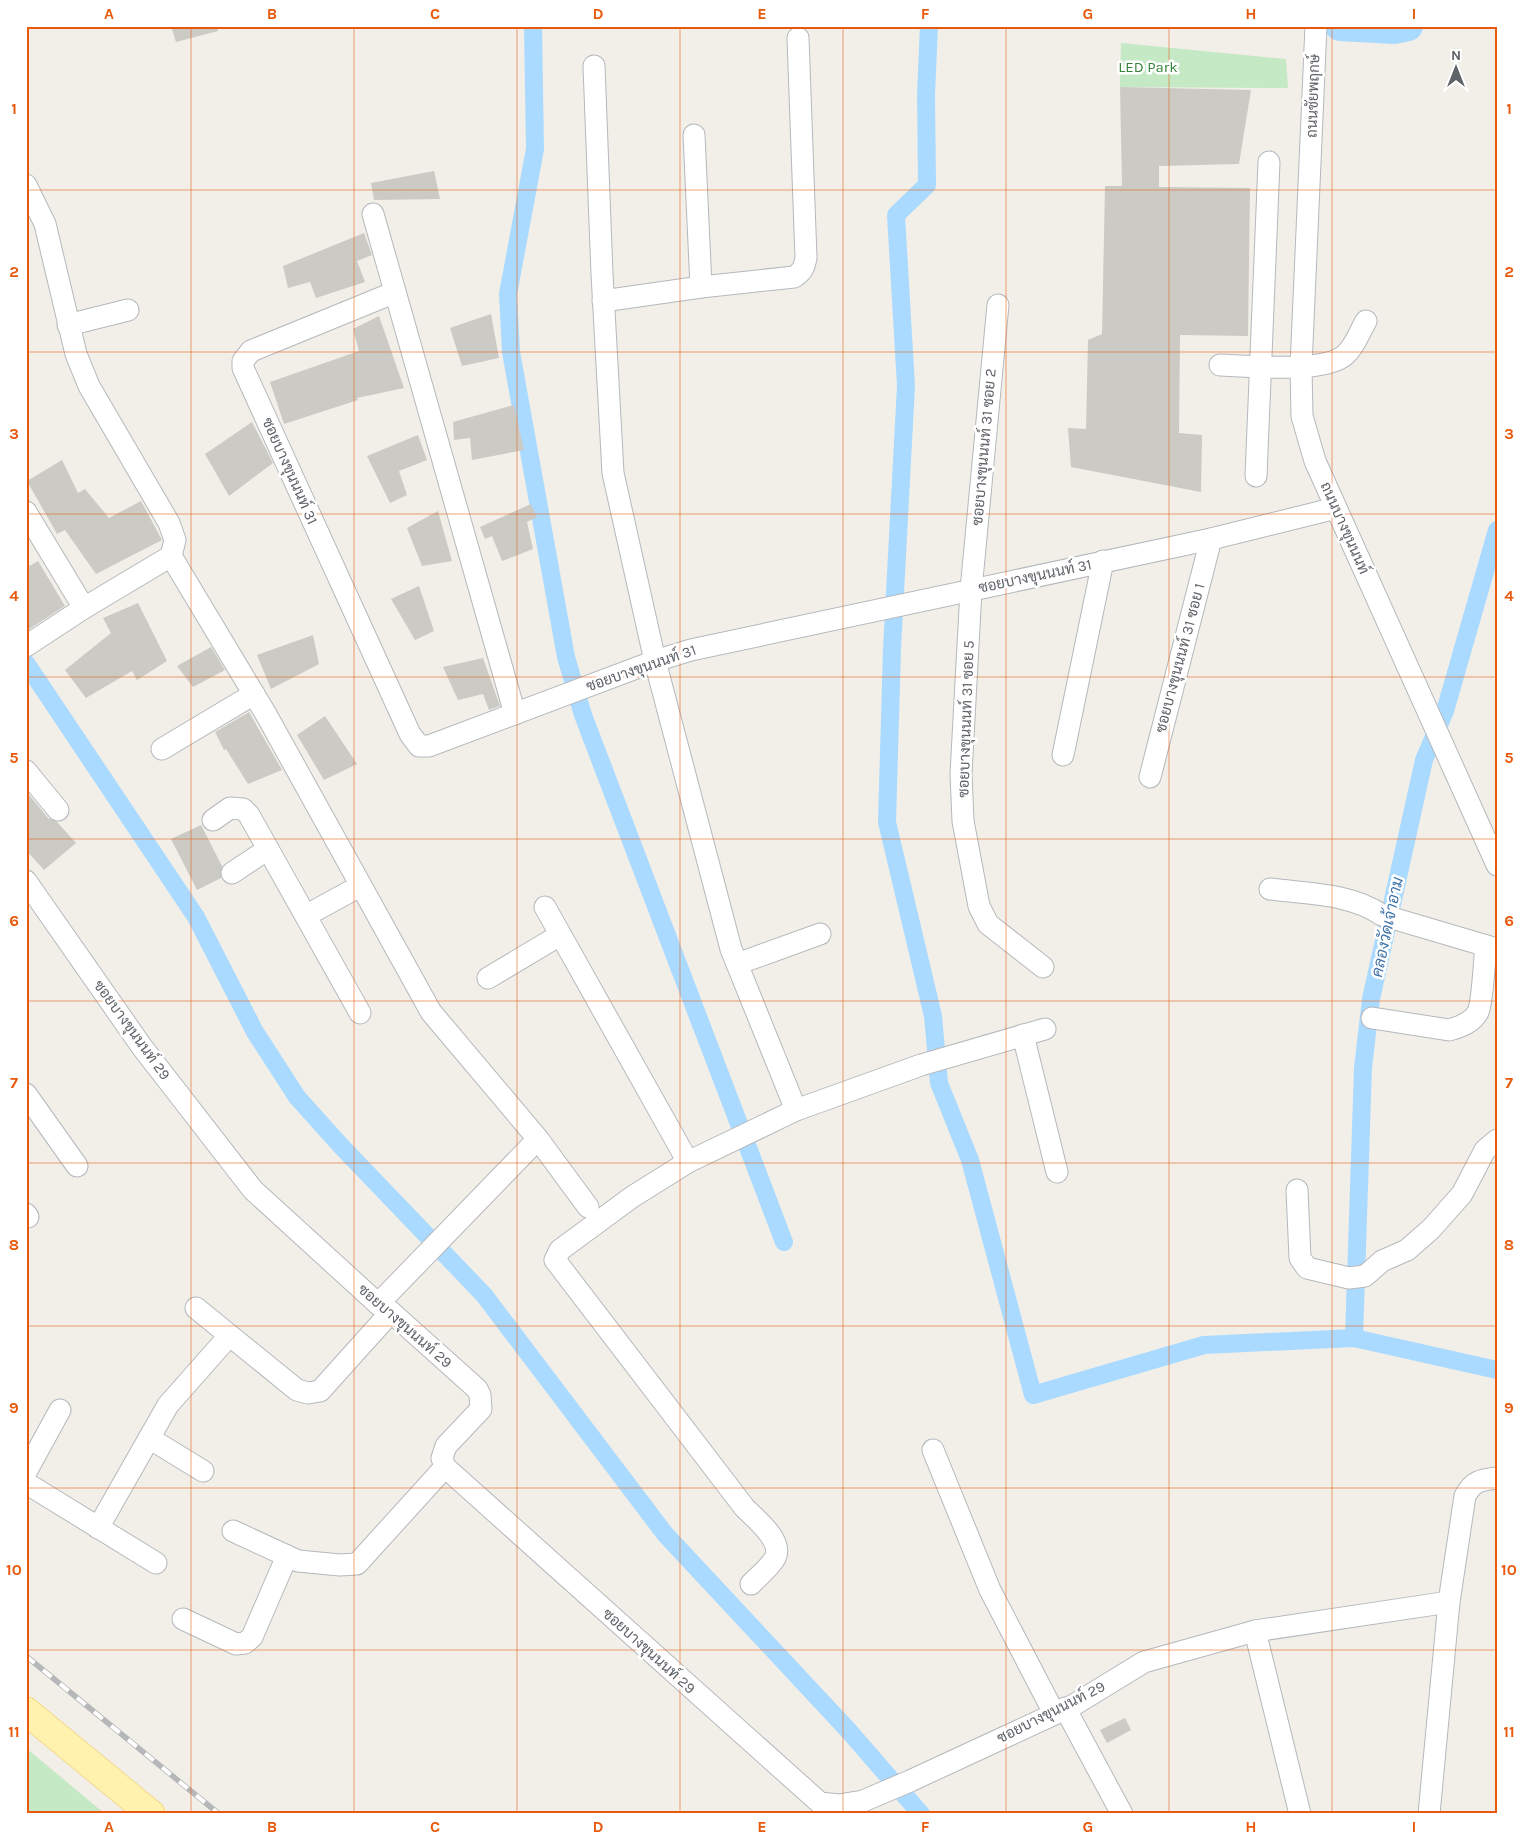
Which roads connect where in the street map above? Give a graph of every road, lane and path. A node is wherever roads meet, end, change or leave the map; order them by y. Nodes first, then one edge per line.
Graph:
1 (1316, 26) edge
2 (798, 38) dead end
3 (594, 66) dead end
4 (694, 135) dead end
5 (1269, 162) dead end
6 (1311, 166) joint
7 (26, 184) edge
8 (373, 214) dead end
9 (701, 287) junction
10 (393, 293) junction
11 (603, 301) junction
12 (998, 305) dead end
13 (128, 310) dead end
14 (1366, 321) dead end
15 (68, 325) junction
16 (1220, 365) dead end
17 (1261, 367) junction
18 (1301, 367) junction
19 (1256, 476) dead end
20 (1336, 508) junction
21 (26, 512) edge
22 (1211, 539) junction
23 (171, 556) junction
24 (1103, 562) junction
25 (971, 590) junction
26 (84, 608) junction
27 (29, 644) edge
28 (655, 660) junction
29 (254, 694) junction
30 (515, 714) junction
31 (162, 749) dead end
32 (1063, 755) dead end
33 (26, 771) edge
34 (1150, 777) dead end
35 (58, 810) dead end
36 (213, 820) dead end
37 (268, 848) junction
38 (1497, 865) edge
39 (232, 873) dead end
40 (360, 886) junction
41 (28, 887) edge
42 (1270, 889) dead end
43 (545, 907) dead end
44 (306, 915) junction
45 (820, 934) dead end
46 (560, 935) junction
47 (1491, 948) edge
48 (737, 964) junction
49 (1043, 967) dead end
50 (488, 978) dead end
51 (360, 1013) dead end
52 (1372, 1018) dead end
53 (1045, 1029) dead end
54 (1023, 1036) junction
55 (26, 1094) edge
56 (796, 1110) junction
57 (538, 1140) junction
58 (1497, 1140) edge
59 (688, 1162) junction
60 (77, 1166) dead end
61 (1057, 1172) dead end
62 (1297, 1190) dead end
63 (588, 1207) dead end
64 (196, 1308) dead end
65 (385, 1308) junction
66 (229, 1336) junction
67 (60, 1410) dead end
68 (149, 1438) junction
69 (933, 1450) dead end
70 (445, 1467) junction
71 (204, 1471) dead end
72 (26, 1472) edge
73 (1497, 1478) edge
74 (26, 1482) edge
75 (98, 1528) junction
76 (233, 1532) dead end
77 (287, 1556) junction
78 (156, 1563) dead end
79 (752, 1584) dead end
80 (1449, 1602) junction
81 (183, 1619) dead end
82 (1255, 1630) junction
83 (26, 1711) edge
84 (1059, 1711) junction
85 (842, 1809) edge
86 (151, 1814) edge
87 (1122, 1814) edge
88 (1300, 1814) edge
89 (1429, 1814) edge

1 - 6 street, ถนนชัยพฤกษ์
2 - 9 street
3 - 11 street
4 - 9 street
5 - 17 street
6 - 18 street, ถนนบางขุนนนท์
7 - 15 street
8 - 10 street
9 - 11 street
10 - 30 street
10 - 30 street, ซอยบางขุนนนท์ 31
11 - 28 street
12 - 25 street, ซอยบางขุนนนท์ 31 ซอย 2
13 - 15 street
14 - 18 street
15 - 23 street
16 - 17 street
17 - 18 street
17 - 19 street
18 - 20 street, ถนนบางขุนนนท์
20 - 22 street, ซอยบางขุนนนท์ 31
20 - 38 street, ถนนบางขุนนนท์
21 - 26 street
22 - 24 street, ซอยบางขุนนนท์ 31
22 - 34 street, ซอยบางขุนนนท์ 31 ซอย 1
23 - 26 street
23 - 29 street
24 - 25 street, ซอยบางขุนนนท์ 31
24 - 32 street
25 - 28 street, ซอยบางขุนนนท์ 31
25 - 49 street, ซอยบางขุนนนท์ 31 ซอย 5
26 - 27 street
28 - 30 street, ซอยบางขุนนนท์ 31
28 - 48 street
29 - 31 street
29 - 40 street
33 - 35 street
36 - 37 street
37 - 39 street
37 - 44 street
40 - 44 street
40 - 57 street
41 - 65 street, ซอยบางขุนนนท์ 29
42 - 47 street
43 - 46 street
44 - 51 street
45 - 48 street
46 - 50 street
46 - 59 street
47 - 52 street
48 - 56 street
53 - 54 street
54 - 56 street
54 - 61 street
55 - 60 street
56 - 59 street
57 - 63 street
57 - 65 street
58 - 62 street
59 - 79 street
64 - 66 street
65 - 66 street
65 - 70 street, ซอยบางขุนนนท์ 29
66 - 68 street
67 - 72 street
68 - 71 street
68 - 75 street
69 - 84 street
70 - 77 street
70 - 85 street, ซอยบางขุนนนท์ 29
73 - 80 street
74 - 75 street
75 - 78 street
76 - 77 street
77 - 81 street
80 - 82 street, ซอยบางขุนนนท์ 29
80 - 89 street
82 - 84 street, ซอยบางขุนนนท์ 29
82 - 88 street
83 - 86 main road
84 - 85 street, ซอยบางขุนนนท์ 29
84 - 87 street

